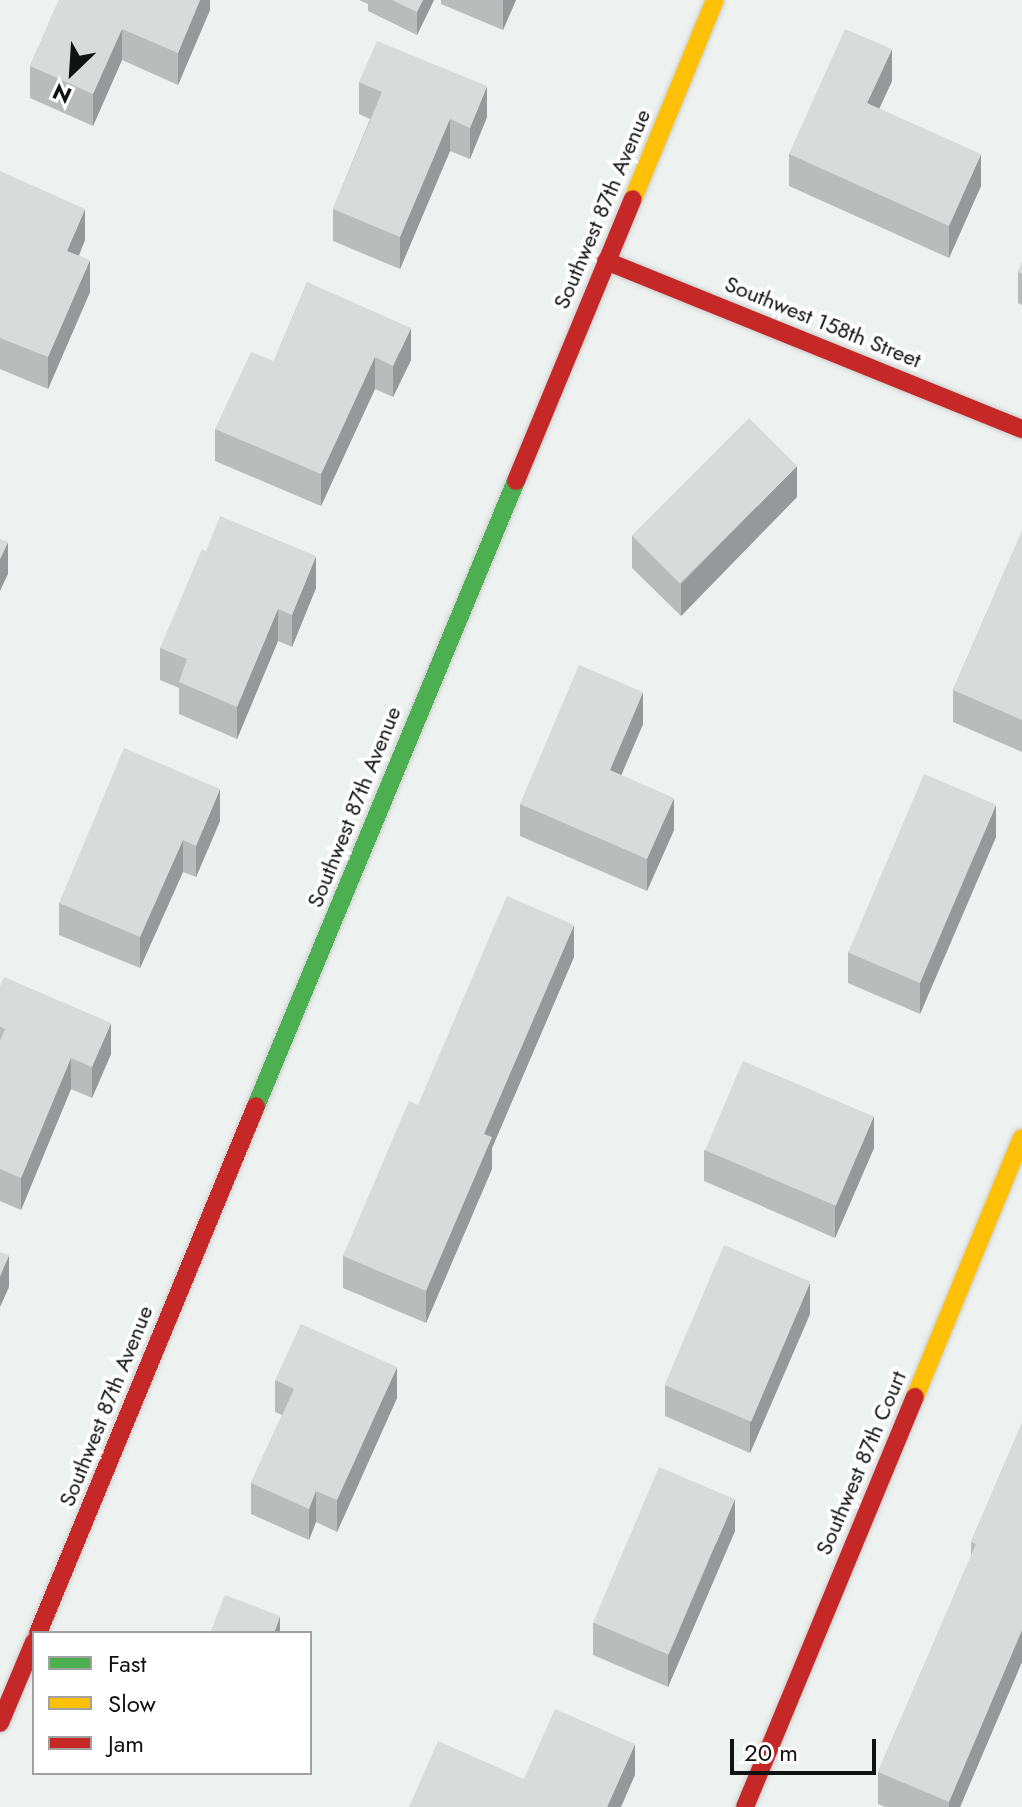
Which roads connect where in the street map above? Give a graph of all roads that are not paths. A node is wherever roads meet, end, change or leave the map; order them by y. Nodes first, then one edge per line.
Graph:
1 (715, 0) edge
2 (606, 261) junction
3 (1022, 429) edge
4 (1022, 1138) edge
5 (39, 1631) edge
6 (32, 1647) edge
7 (0, 1723) edge
8 (745, 1807) edge

1 - 2 street, Southwest 87th Avenue
2 - 3 street, Southwest 158th Street
2 - 5 street, Southwest 87th Avenue
4 - 8 street, Southwest 87th Court
6 - 7 street

